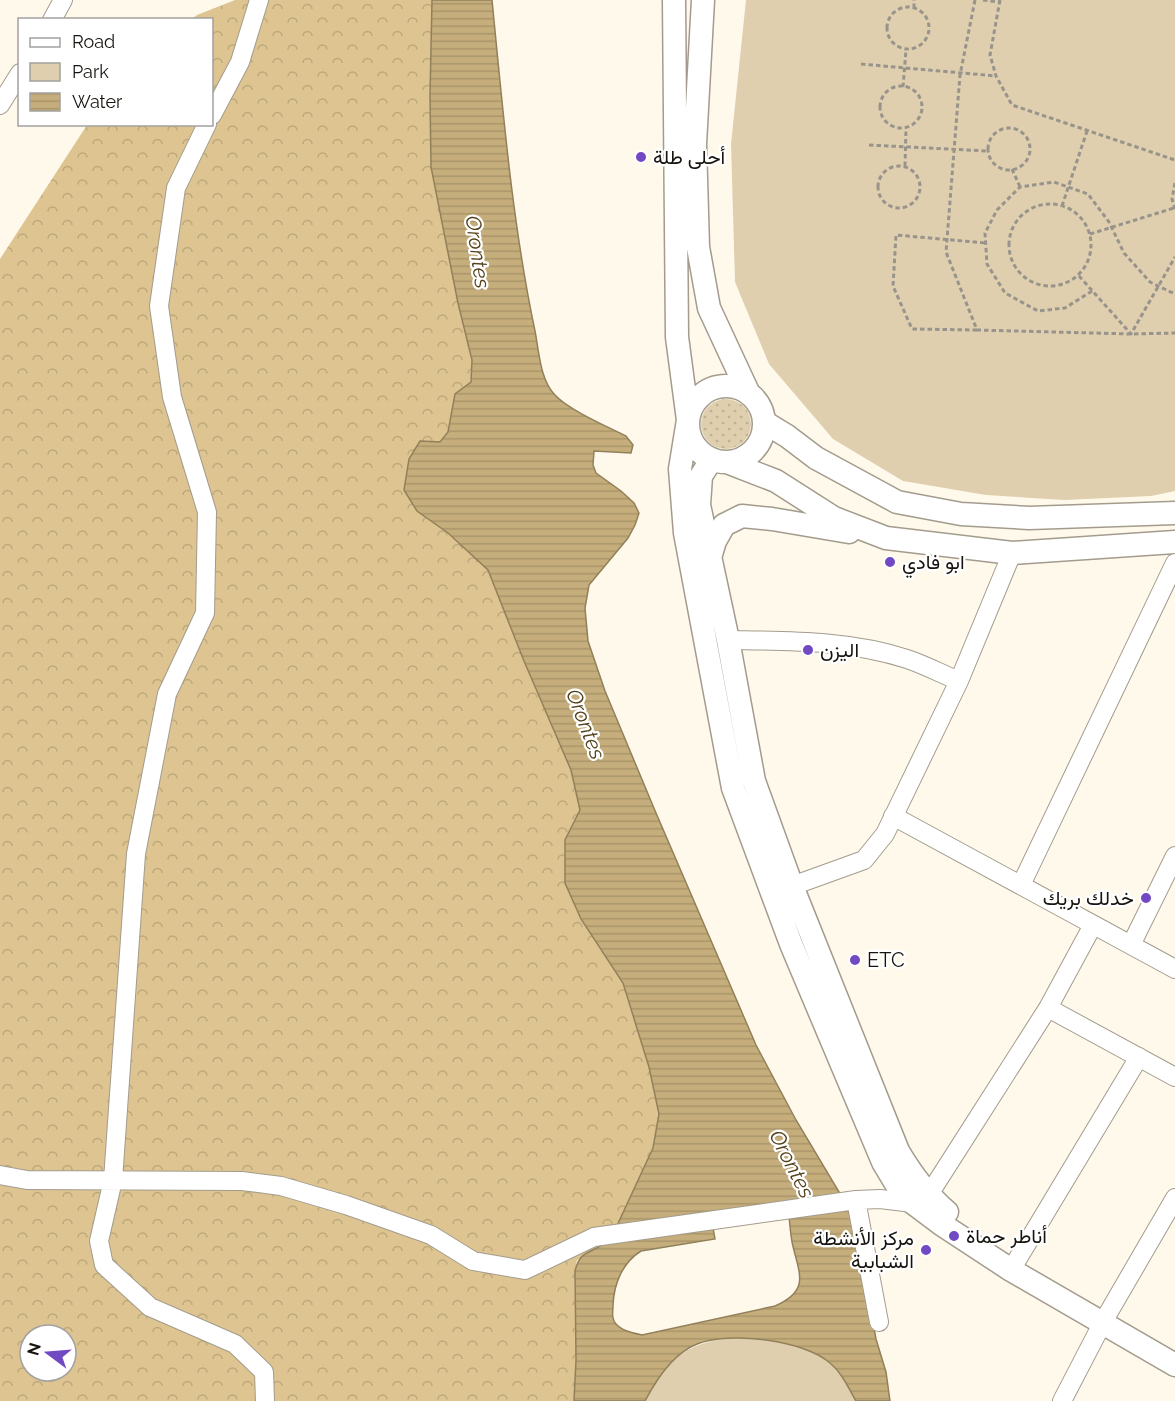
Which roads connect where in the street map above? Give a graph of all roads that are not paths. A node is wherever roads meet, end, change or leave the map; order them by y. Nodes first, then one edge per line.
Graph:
1 (63, 0) edge
2 (259, 0) edge
3 (674, 0) edge
4 (703, 0) edge
5 (53, 18) edge
6 (18, 76) edge
7 (0, 105) edge
8 (213, 113) edge
9 (206, 126) edge
10 (748, 392) junction
11 (688, 420) junction
12 (764, 422) junction
13 (719, 461) junction
14 (1175, 513) edge
15 (886, 538) junction
16 (1175, 542) edge
17 (1012, 553) junction
18 (710, 558) junction
19 (1175, 563) edge
20 (728, 640) junction
21 (958, 681) junction
22 (893, 816) junction
23 (1175, 856) edge
24 (1021, 885) junction
25 (792, 886) junction
26 (1094, 925) junction
27 (1131, 945) junction
28 (1175, 969) edge
29 (1048, 1008) junction
30 (1139, 1057) junction
31 (1175, 1077) edge
32 (0, 1175) edge
33 (113, 1180) junction
34 (1175, 1198) edge
35 (856, 1200) junction
36 (921, 1200) junction
37 (1014, 1265) junction
38 (1106, 1318) junction
39 (879, 1322) dead end
40 (1175, 1354) edge
41 (1175, 1365) edge
42 (265, 1401) edge
43 (1062, 1401) edge

1 - 5 street
2 - 8 street
3 - 11 main road
4 - 10 main road
6 - 7 street
9 - 33 street
10 - 11 main road
10 - 12 main road
11 - 13 main road
11 - 36 main road
12 - 13 main road
12 - 14 main road
13 - 15 main road
13 - 18 main road
15 - 17 main road
15 - 18 main road
16 - 17 main road
17 - 21 street
18 - 20 main road
19 - 24 street
20 - 21 street
20 - 25 main road
21 - 22 street
22 - 24 street
22 - 25 street
23 - 27 street
24 - 26 street
25 - 36 main road
26 - 27 street
26 - 29 street
27 - 28 street
29 - 30 street
29 - 36 street
30 - 31 street
30 - 37 street
32 - 33 street
33 - 35 street
33 - 42 street
34 - 38 street
35 - 36 street
35 - 39 street
36 - 37 main road
37 - 38 main road
38 - 40 main road
38 - 41 main road
38 - 43 street

